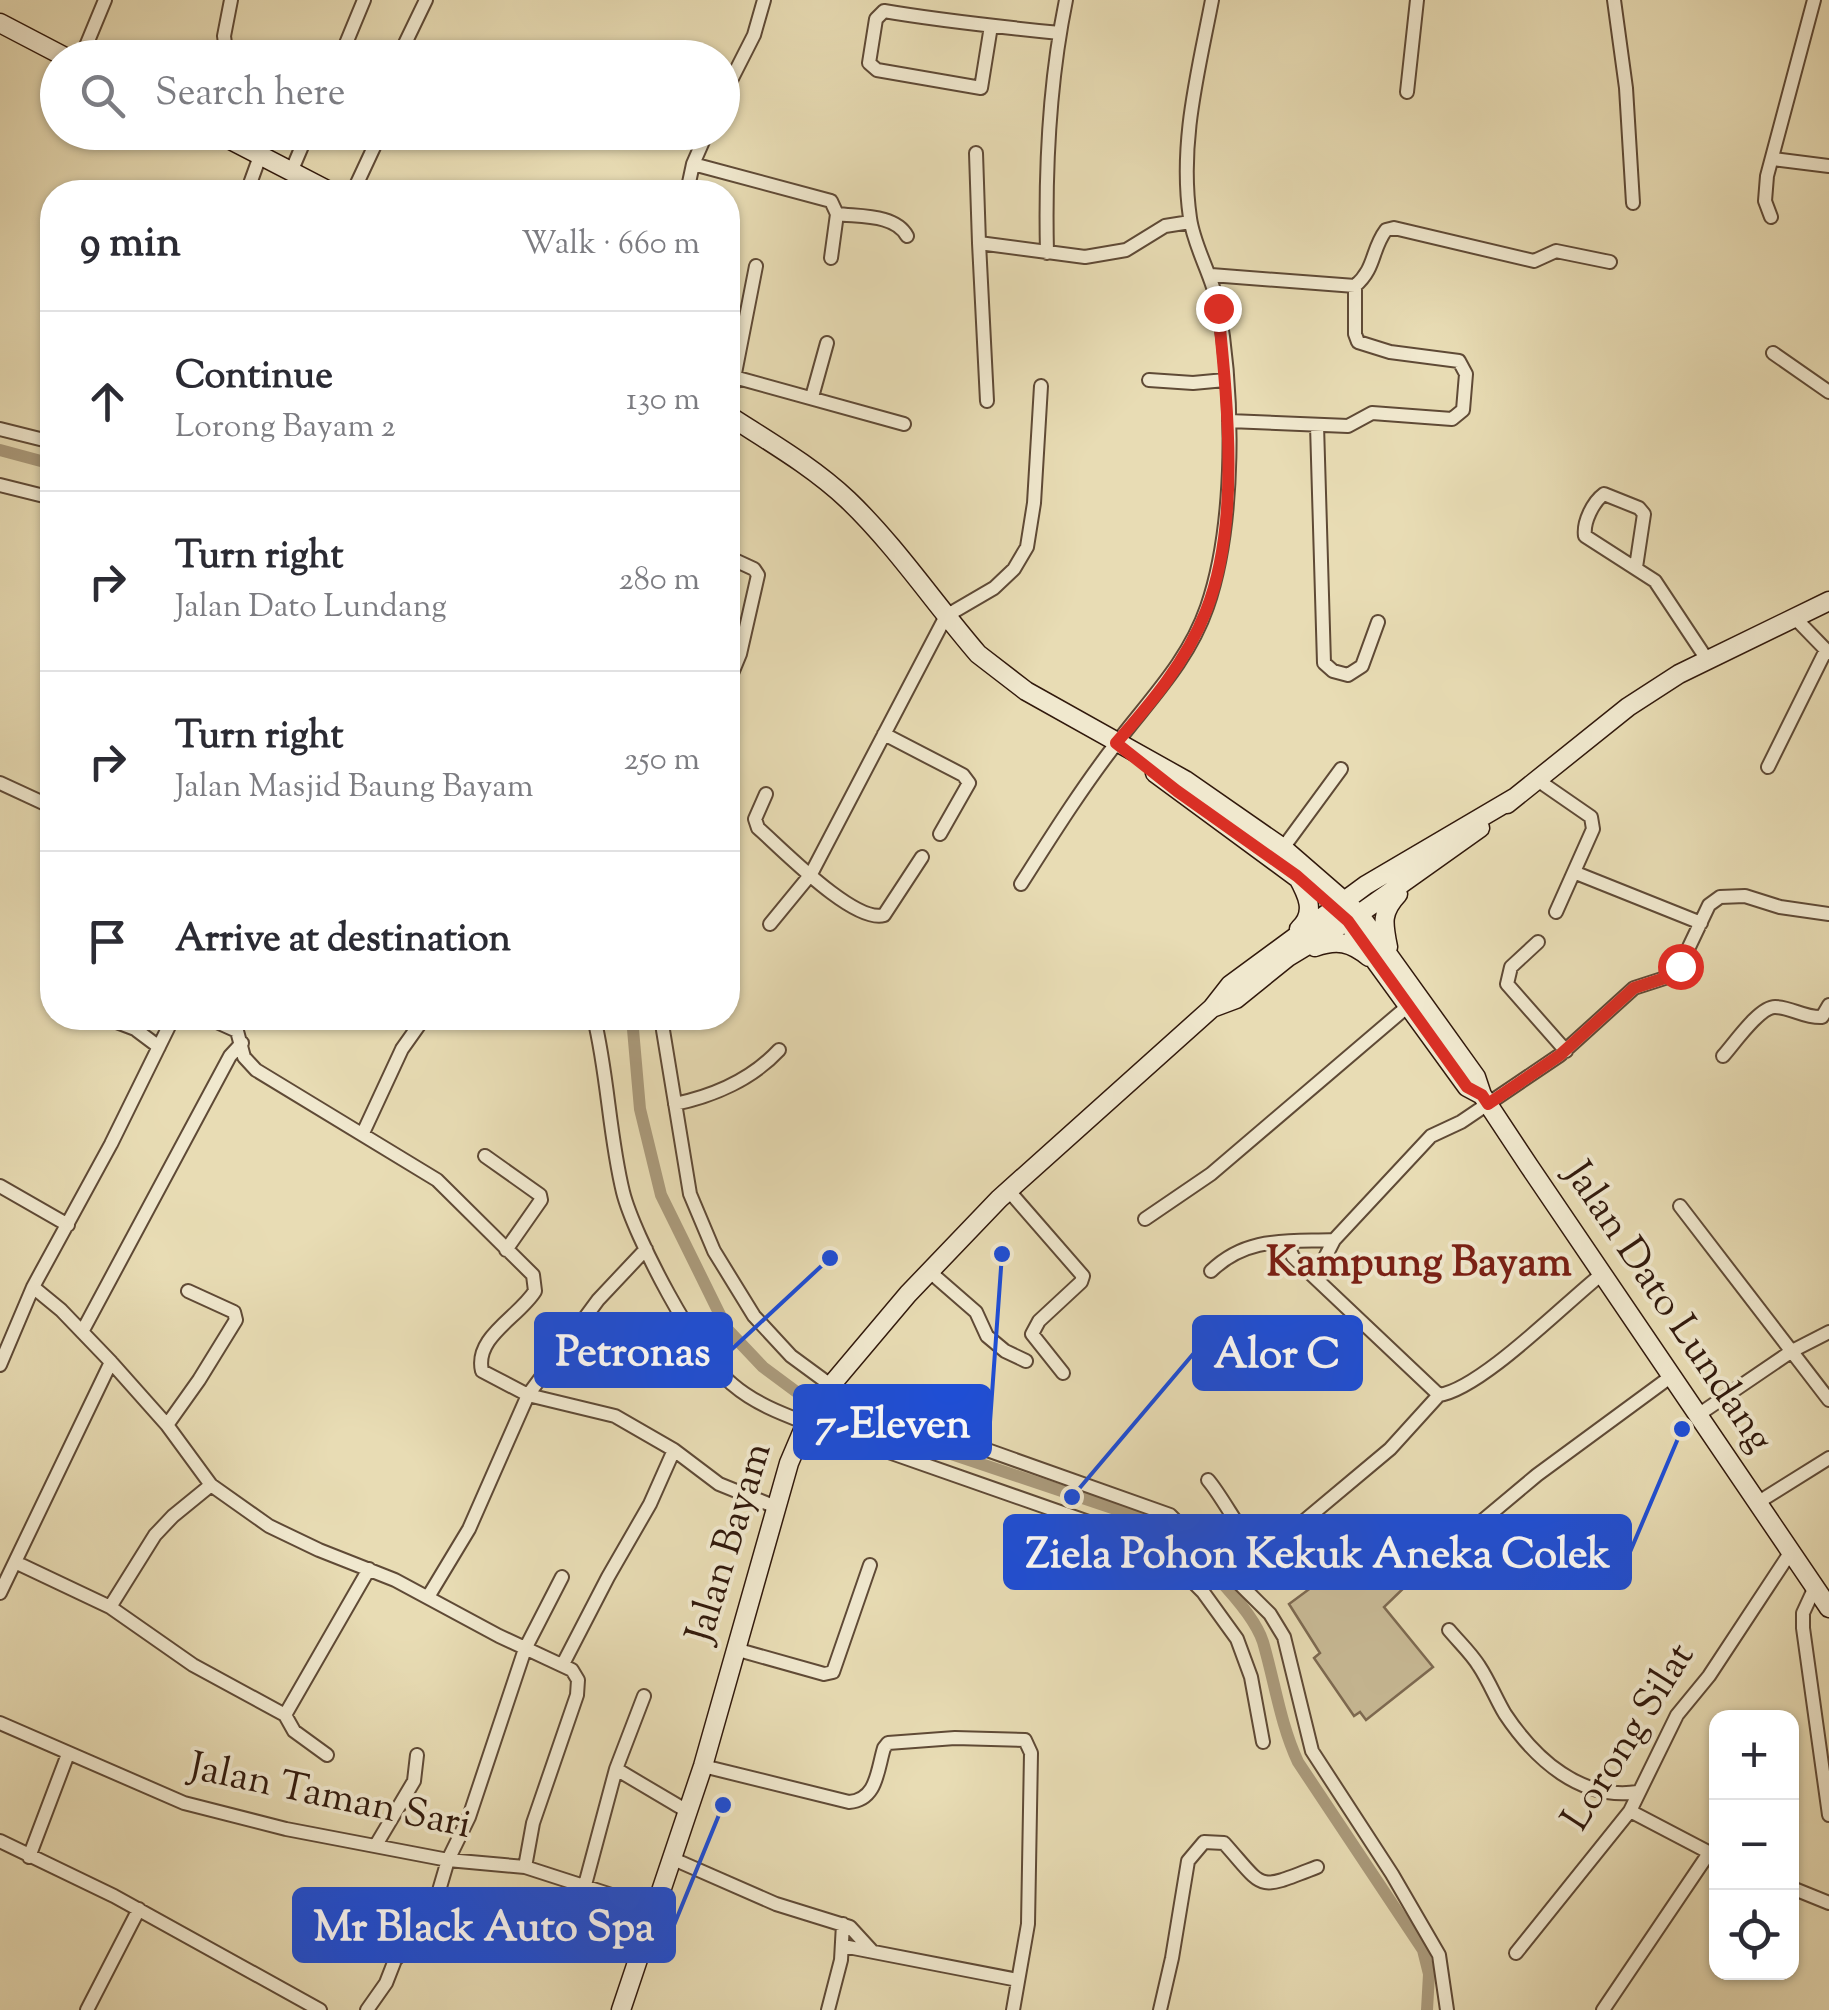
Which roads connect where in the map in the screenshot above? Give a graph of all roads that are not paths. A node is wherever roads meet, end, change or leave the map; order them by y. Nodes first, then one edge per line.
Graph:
1 (105, 0) edge
2 (231, 0) edge
3 (364, 0) edge
4 (426, 0) edge
5 (764, 0) edge
6 (1066, 0) edge
7 (1208, 0) edge
8 (1417, 0) edge
9 (1614, 0) edge
10 (1814, 0) edge
11 (0, 23) edge
12 (991, 26) junction
13 (1059, 33) junction
14 (88, 40) edge
15 (225, 40) edge
16 (347, 40) edge
17 (407, 40) edge
18 (40, 44) edge
19 (740, 63) edge
20 (1407, 92) dead end
21 (249, 150) edge
22 (300, 150) edge
23 (373, 150) edge
24 (699, 150) edge
25 (976, 153) dead end
26 (260, 156) junction
27 (1773, 159) junction
28 (693, 164) junction
29 (1829, 166) edge
30 (291, 172) junction
31 (251, 180) edge
32 (307, 180) edge
33 (359, 180) edge
34 (690, 180) edge
35 (1633, 203) dead end
36 (838, 214) junction
37 (1770, 217) dead end
38 (1190, 222) junction
39 (907, 236) dead end
40 (979, 243) junction
41 (1046, 253) junction
42 (830, 258) dead end
43 (1610, 262) dead end
44 (756, 266) dead end
45 (1211, 276) junction
46 (1355, 286) junction
47 (826, 343) dead end
48 (740, 347) edge
49 (1773, 353) dead end
50 (740, 379) edge
51 (1149, 380) dead end
52 (1225, 380) junction
53 (1041, 386) dead end
54 (1829, 392) edge
55 (812, 397) junction
56 (988, 401) dead end
57 (740, 420) edge
58 (1229, 421) junction
59 (904, 424) dead end
60 (1317, 425) junction
61 (0, 428) edge
62 (40, 439) edge
63 (0, 485) edge
64 (40, 495) edge
65 (740, 562) edge
66 (1636, 567) junction
67 (1829, 600) edge
68 (946, 616) junction
69 (1795, 618) junction
70 (1378, 622) dead end
71 (1827, 652) edge
72 (740, 654) edge
73 (1706, 658) junction
74 (884, 734) junction
75 (1123, 747) junction
76 (1768, 767) dead end
77 (1341, 769) dead end
78 (1536, 779) junction
79 (0, 783) edge
80 (766, 794) dead end
81 (1514, 798) junction
82 (40, 801) edge
83 (940, 834) dead end
84 (1283, 848) junction
85 (922, 857) dead end
86 (1300, 871) junction
87 (1576, 872) junction
88 (811, 874) junction
89 (1412, 878) junction
90 (1021, 884) dead end
91 (1366, 885) junction
92 (1347, 912) junction
93 (1556, 912) dead end
94 (1829, 914) edge
95 (770, 924) dead end
96 (1700, 924) junction
97 (1538, 942) dead end
98 (1284, 951) junction
99 (1385, 959) junction
100 (1829, 1005) edge
101 (1408, 1006) junction
102 (137, 1030) edge
103 (167, 1030) edge
104 (235, 1030) edge
105 (415, 1030) edge
106 (596, 1030) edge
107 (663, 1030) edge
108 (242, 1044) junction
109 (158, 1047) junction
110 (779, 1050) dead end
111 (1566, 1051) junction
112 (1724, 1056) dead end
113 (1485, 1100) junction
114 (675, 1104) junction
115 (363, 1133) junction
116 (486, 1156) dead end
117 (0, 1186) edge
118 (1008, 1191) junction
119 (1680, 1206) dead end
120 (1146, 1218) dead end
121 (68, 1224) junction
122 (1334, 1240) junction
123 (1286, 1242) junction
124 (646, 1249) junction
125 (506, 1250) junction
126 (1211, 1271) dead end
127 (930, 1272) junction
128 (1602, 1274) junction
129 (1315, 1277) junction
130 (33, 1287) junction
131 (188, 1291) dead end
132 (82, 1332) junction
133 (1829, 1332) edge
134 (1792, 1351) junction
135 (111, 1362) junction
136 (1026, 1362) dead end
137 (0, 1365) edge
138 (1063, 1373) dead end
139 (1673, 1375) junction
140 (826, 1391) junction
141 (528, 1394) junction
142 (1439, 1395) junction
143 (1829, 1400) edge
144 (1698, 1415) junction
145 (808, 1420) junction
146 (167, 1425) junction
147 (674, 1450) junction
148 (1829, 1458) edge
149 (1208, 1480) dead end
150 (211, 1485) junction
151 (1756, 1503) junction
152 (776, 1506) junction
153 (1463, 1537) dead end
154 (1790, 1552) junction
155 (15, 1562) junction
156 (870, 1565) dead end
157 (369, 1569) junction
158 (562, 1576) dead end
159 (1815, 1587) junction
160 (0, 1593) edge
161 (428, 1598) junction
162 (110, 1608) junction
163 (1829, 1608) edge
164 (1449, 1630) dead end
165 (526, 1649) junction
166 (735, 1649) junction
167 (564, 1664) junction
168 (644, 1696) dead end
169 (285, 1715) junction
170 (0, 1724) edge
171 (1264, 1742) dead end
172 (68, 1754) junction
173 (327, 1755) dead end
174 (417, 1755) dead end
175 (703, 1766) junction
176 (616, 1770) junction
177 (1638, 1792) junction
178 (687, 1811) junction
179 (1630, 1811) junction
180 (1829, 1815) edge
181 (0, 1842) edge
182 (376, 1845) junction
183 (1709, 1853) edge
184 (30, 1857) junction
185 (671, 1858) junction
186 (448, 1860) junction
187 (1709, 1861) edge
188 (525, 1866) junction
189 (1316, 1867) dead end
190 (583, 1885) junction
191 (1797, 1890) edge
192 (1829, 1903) edge
193 (138, 1910) junction
194 (655, 1910) junction
195 (843, 1924) junction
196 (844, 1946) junction
197 (872, 1951) junction
198 (567, 1952) dead end
199 (1516, 1954) dead end
200 (1018, 1980) junction
201 (87, 2010) edge
202 (320, 2010) edge
203 (367, 2010) edge
204 (621, 2010) edge
205 (828, 2010) edge
206 (1013, 2010) edge
207 (1160, 2010) edge
208 (1446, 2010) edge
209 (1604, 2010) edge

1 - 14 street
2 - 15 street
3 - 16 street
4 - 17 street
5 - 19 street
6 - 13 street
7 - 38 street
8 - 20 street
9 - 35 street
10 - 27 street
11 - 18 main road
12 - 12 street
12 - 13 street
13 - 41 street
21 - 26 main road
22 - 30 street
23 - 33 street
24 - 28 street
25 - 40 street
26 - 30 main road
26 - 31 street
27 - 29 street
27 - 37 street
28 - 34 street
28 - 36 street
30 - 32 main road
36 - 39 street
36 - 42 street
38 - 41 street
38 - 45 street
40 - 41 street
40 - 56 street
43 - 46 street
44 - 48 street
45 - 46 street
45 - 52 street
46 - 60 street
47 - 55 street
49 - 54 street
50 - 55 street
51 - 52 street
52 - 58 street
53 - 68 street
55 - 59 street
57 - 68 main road, Jalan Dato Lundang
58 - 60 street
58 - 75 street
60 - 70 street
61 - 62 street
63 - 64 street
65 - 72 street
66 - 66 street
66 - 73 street
67 - 69 main road
68 - 74 street
68 - 75 main road, Jalan Dato Lundang
69 - 71 street
69 - 73 main road
71 - 76 street
73 - 78 main road
74 - 83 street
74 - 88 street
75 - 84 main road, Jalan Dato Lundang
75 - 86 main road, Jalan Dato Lundang
75 - 90 street
77 - 84 street
78 - 81 main road
78 - 87 street
79 - 82 street
80 - 88 street
81 - 89 main road
81 - 91 main road
84 - 86 main road, Jalan Dato Lundang
85 - 88 street
86 - 91 main road
86 - 92 main road, Jalan Dato Lundang
86 - 98 main road
87 - 93 street
87 - 96 street
88 - 95 street
89 - 92 main road
89 - 99 main road
91 - 92 main road
92 - 98 main road, Jalan Bayam
92 - 99 main road, Jalan Dato Lundang
94 - 96 street
96 - 111 street
97 - 111 street
98 - 99 main road
98 - 118 main road, Jalan Bayam
99 - 101 main road, Jalan Dato Lundang
99 - 113 main road, Jalan Dato Lundang
100 - 112 street
101 - 113 main road, Jalan Dato Lundang
101 - 120 street
102 - 109 street
103 - 109 street
104 - 108 street
105 - 115 street
106 - 124 street
107 - 114 street
108 - 115 street
108 - 132 street
109 - 121 street
110 - 114 street
111 - 113 street
113 - 122 street
113 - 128 main road, Jalan Dato Lundang
114 - 140 street
115 - 125 street
116 - 125 street
117 - 121 street
118 - 127 main road, Jalan Bayam
118 - 138 street
119 - 134 street
121 - 130 street
122 - 123 street
122 - 129 street
123 - 126 street
123 - 129 street
124 - 141 street
124 - 145 street
125 - 141 street
127 - 136 street
127 - 140 main road, Jalan Bayam
128 - 139 main road, Jalan Dato Lundang
128 - 142 street
129 - 142 street
130 - 132 street
130 - 137 street
131 - 146 street
132 - 135 street
133 - 134 street
134 - 143 street
134 - 144 street
135 - 146 street
135 - 155 street
139 - 144 main road, Jalan Dato Lundang
139 - 153 street
140 - 145 main road, Jalan Bayam
140 - 208 street
141 - 147 street
141 - 161 street
142 - 149 street
144 - 151 main road, Jalan Dato Lundang
145 - 152 main road, Jalan Bayam
145 - 171 street
146 - 150 street
147 - 152 street
147 - 167 street
148 - 151 street
150 - 157 street
150 - 162 street
151 - 154 main road, Jalan Dato Lundang
152 - 166 main road, Jalan Bayam
154 - 159 main road, Jalan Dato Lundang
154 - 177 street, Lorong Silat
155 - 160 street
155 - 162 street
156 - 166 street
157 - 161 street
157 - 169 street
158 - 165 street
159 - 163 main road, Jalan Dato Lundang
159 - 180 street
161 - 165 street
162 - 169 street
164 - 177 street
165 - 167 street
165 - 186 street
166 - 175 main road, Jalan Bayam
167 - 188 street
168 - 176 street
169 - 173 street
170 - 172 street, Jalan Taman Sari
172 - 182 street, Jalan Taman Sari
172 - 184 street
174 - 182 street
175 - 178 main road, Jalan Bayam
175 - 200 street
176 - 178 street
176 - 190 street
177 - 179 street, Lorong Silat
178 - 185 main road, Jalan Bayam
179 - 183 street
179 - 199 street, Lorong Silat
181 - 184 street
182 - 186 street, Jalan Taman Sari
184 - 193 street
185 - 194 main road, Jalan Bayam
185 - 195 street
186 - 188 street, Jalan Taman Sari
186 - 203 street
187 - 209 street
188 - 190 street, Jalan Taman Sari
189 - 207 street
190 - 194 street, Jalan Taman Sari
190 - 198 street
191 - 192 street
193 - 201 street
193 - 202 street
194 - 204 main road, Jalan Bayam
195 - 196 street
195 - 197 street
196 - 197 street
196 - 205 street
197 - 200 street
200 - 206 street

